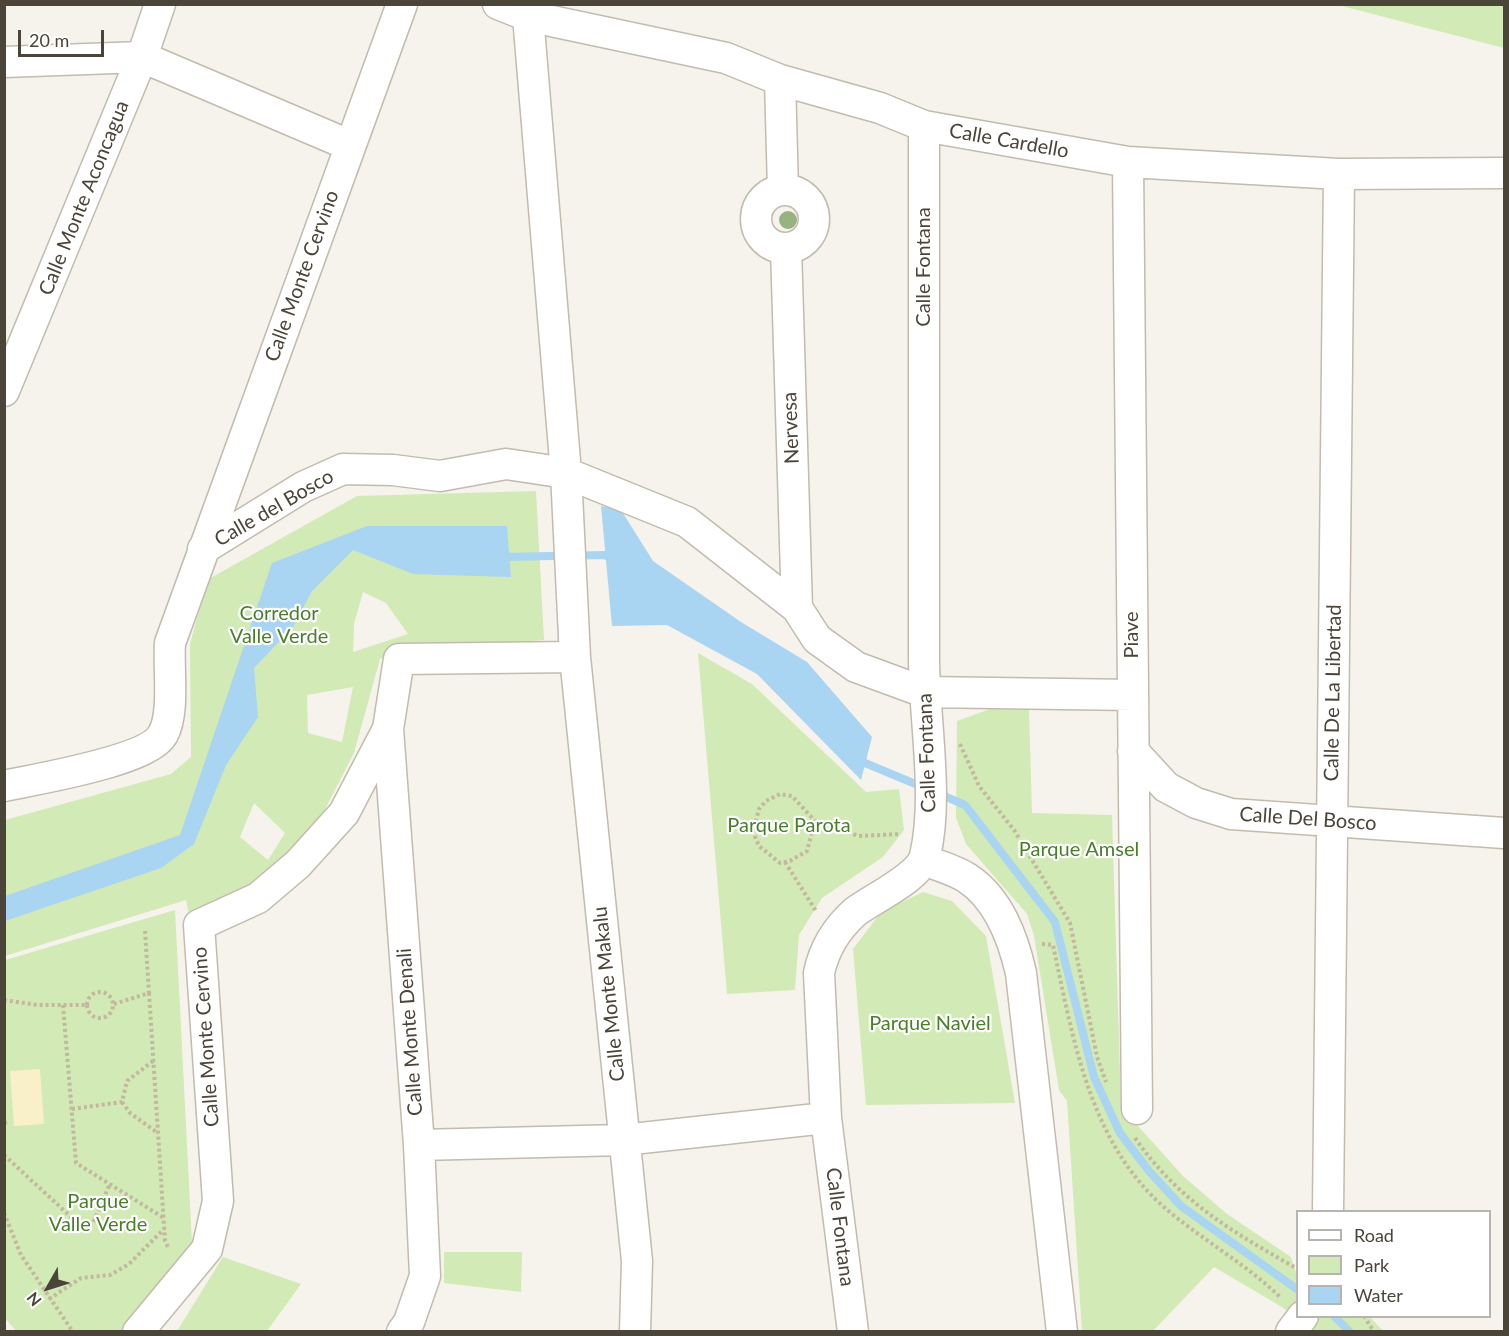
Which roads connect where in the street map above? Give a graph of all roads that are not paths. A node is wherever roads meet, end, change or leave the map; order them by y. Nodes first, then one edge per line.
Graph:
1 (160, 4) edge
2 (402, 4) edge
3 (498, 4) edge
4 (528, 16) junction
5 (142, 57) junction
6 (4, 62) edge
7 (780, 80) junction
8 (924, 126) junction
9 (349, 146) junction
10 (1128, 162) junction
11 (1504, 173) edge
12 (1339, 174) junction
13 (783, 190) junction
14 (786, 248) junction
15 (4, 391) edge
16 (566, 473) junction
17 (203, 549) junction
18 (797, 608) junction
19 (575, 657) junction
20 (938, 693) junction
21 (1133, 695) junction
22 (388, 729) junction
23 (1133, 751) junction
24 (4, 786) edge
25 (1331, 822) junction
26 (928, 833) junction
27 (1504, 833) edge
28 (826, 1118) junction
29 (1135, 1122) road end
30 (623, 1140) junction
31 (418, 1145) junction
32 (1328, 1210) edge
33 (138, 1332) edge
34 (402, 1332) edge
35 (635, 1332) edge
36 (853, 1332) edge
37 (1062, 1332) edge

1 - 5 street, Calle Monte Aconcagua
2 - 9 street, Calle Monte Cervino
3 - 4 street, Calle Cardello
4 - 7 street, Calle Cardello
4 - 16 street, Calle Monte Makalu
5 - 6 street
5 - 9 street
5 - 15 street, Calle Monte Aconcagua
7 - 8 street, Calle Cardello
7 - 13 street
8 - 10 street, Calle Cardello
8 - 20 street, Calle Fontana
9 - 17 street, Calle Monte Cervino
10 - 12 street, Calle Cardello
10 - 21 street, Piave
11 - 12 street, Calle Cardello
12 - 25 street, Calle De La Libertad
13 - 14 street
13 - 14 street
14 - 18 street, Nervesa
16 - 17 street, Calle del Bosco
16 - 18 street, Calle del Bosco
16 - 19 street, Calle Monte Makalu
17 - 24 street, Calle del Bosco
18 - 20 street, Calle del Bosco
19 - 22 street, Calle Monte Cervino
19 - 30 street, Calle Monte Makalu
20 - 21 street, Calle del Bosco
20 - 26 street, Calle Fontana
21 - 23 street, Piave
22 - 31 street, Calle Monte Denali
22 - 33 street, Calle Monte Cervino
23 - 25 street, Calle Del Bosco
23 - 29 street, Piave
25 - 27 street, Calle Del Bosco
25 - 32 street, Calle De La Libertad
26 - 28 street, Calle Fontana
26 - 37 street
28 - 30 street
28 - 36 street, Calle Fontana
30 - 31 street
30 - 35 street, Calle Monte Makalu
31 - 34 street, Calle Monte Denali

